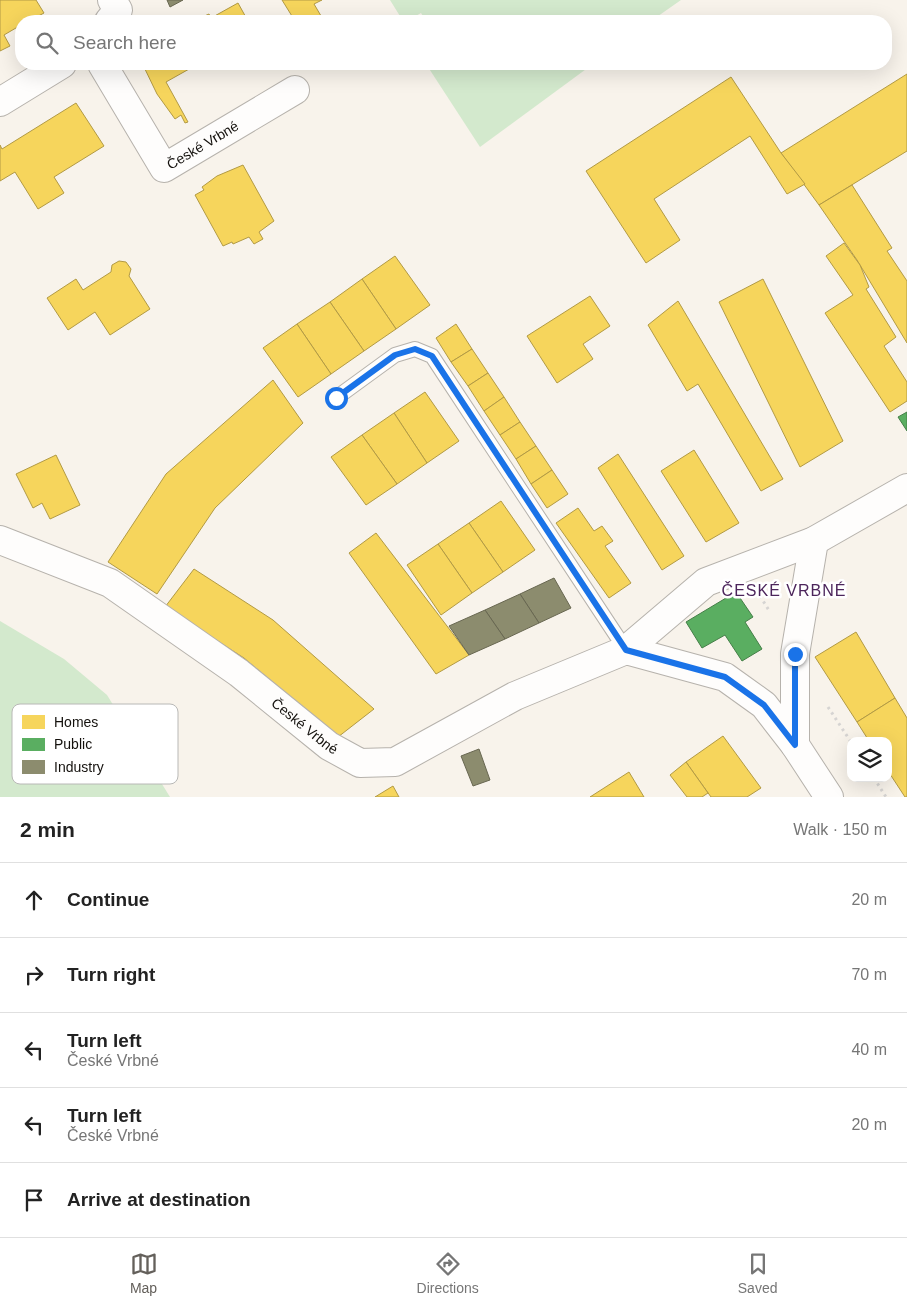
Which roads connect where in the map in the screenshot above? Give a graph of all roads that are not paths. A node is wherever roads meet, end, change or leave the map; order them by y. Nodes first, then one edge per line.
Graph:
1 (112, 0) edge
2 (114, 15) edge
3 (52, 70) edge
4 (106, 70) edge
5 (295, 90) dead end
6 (0, 102) edge
7 (336, 398) dead end
8 (907, 488) edge
9 (0, 540) edge
10 (814, 541) junction
11 (626, 650) junction
12 (795, 745) junction
13 (829, 797) edge

1 - 2 street
3 - 6 street
4 - 5 street, České Vrbné
7 - 11 lane
8 - 10 street, České Vrbné
9 - 11 street, České Vrbné
10 - 11 street, České Vrbné
10 - 12 street
11 - 12 street
12 - 13 street

